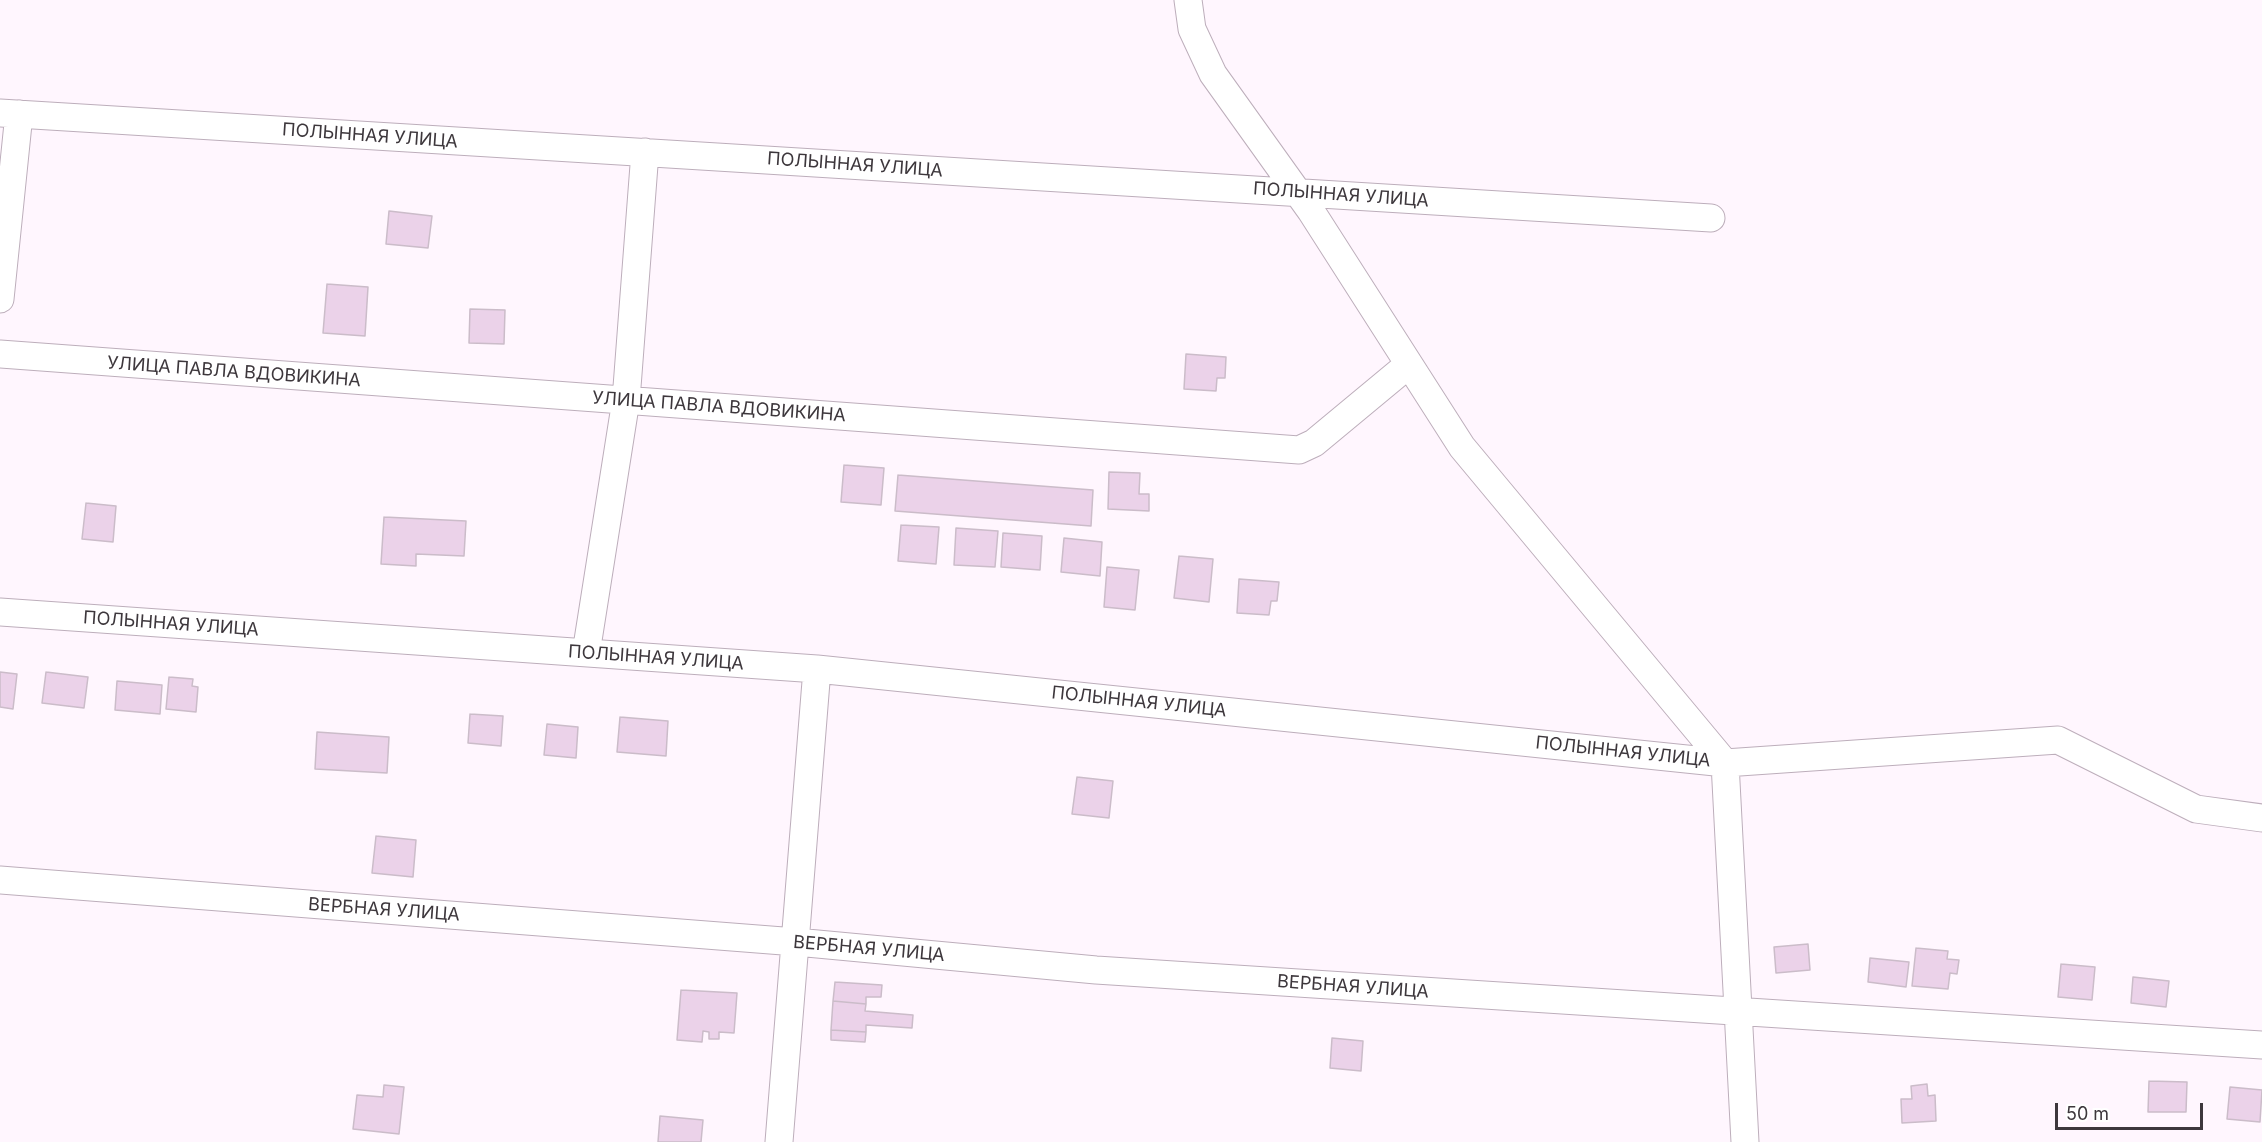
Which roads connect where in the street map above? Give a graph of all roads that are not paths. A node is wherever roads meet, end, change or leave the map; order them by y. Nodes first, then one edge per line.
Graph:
1 (1188, 0) edge
2 (9, 113) edge
3 (645, 152) junction
4 (1298, 193) junction
5 (1711, 218) dead end
6 (0, 299) edge
7 (0, 354) edge
8 (1408, 364) junction
9 (626, 400) junction
10 (0, 612) edge
11 (586, 653) junction
12 (818, 669) junction
13 (1725, 763) junction
14 (2262, 818) edge
15 (0, 880) edge
16 (796, 942) junction
17 (1738, 1013) junction
18 (2262, 1045) edge
19 (779, 1142) edge
20 (1745, 1142) edge

1 - 4 street
2 - 3 street, ПОЛЫННАЯ УЛИЦА
2 - 6 street
3 - 4 street, ПОЛЫННАЯ УЛИЦА
3 - 9 street
4 - 5 street, ПОЛЫННАЯ УЛИЦА
4 - 8 street
7 - 9 street, УЛИЦА ПАВЛА ВДОВИКИНА
8 - 9 street, УЛИЦА ПАВЛА ВДОВИКИНА
8 - 13 street
9 - 11 street
10 - 11 street, ПОЛЫННАЯ УЛИЦА
11 - 12 street, ПОЛЫННАЯ УЛИЦА
12 - 13 street, ПОЛЫННАЯ УЛИЦА
12 - 16 street
13 - 14 street, ПОЛЫННАЯ УЛИЦА
13 - 17 street
15 - 16 street, ВЕРБНАЯ УЛИЦА
16 - 17 street, ВЕРБНАЯ УЛИЦА
16 - 19 street
17 - 18 street, ВЕРБНАЯ УЛИЦА
17 - 20 street

